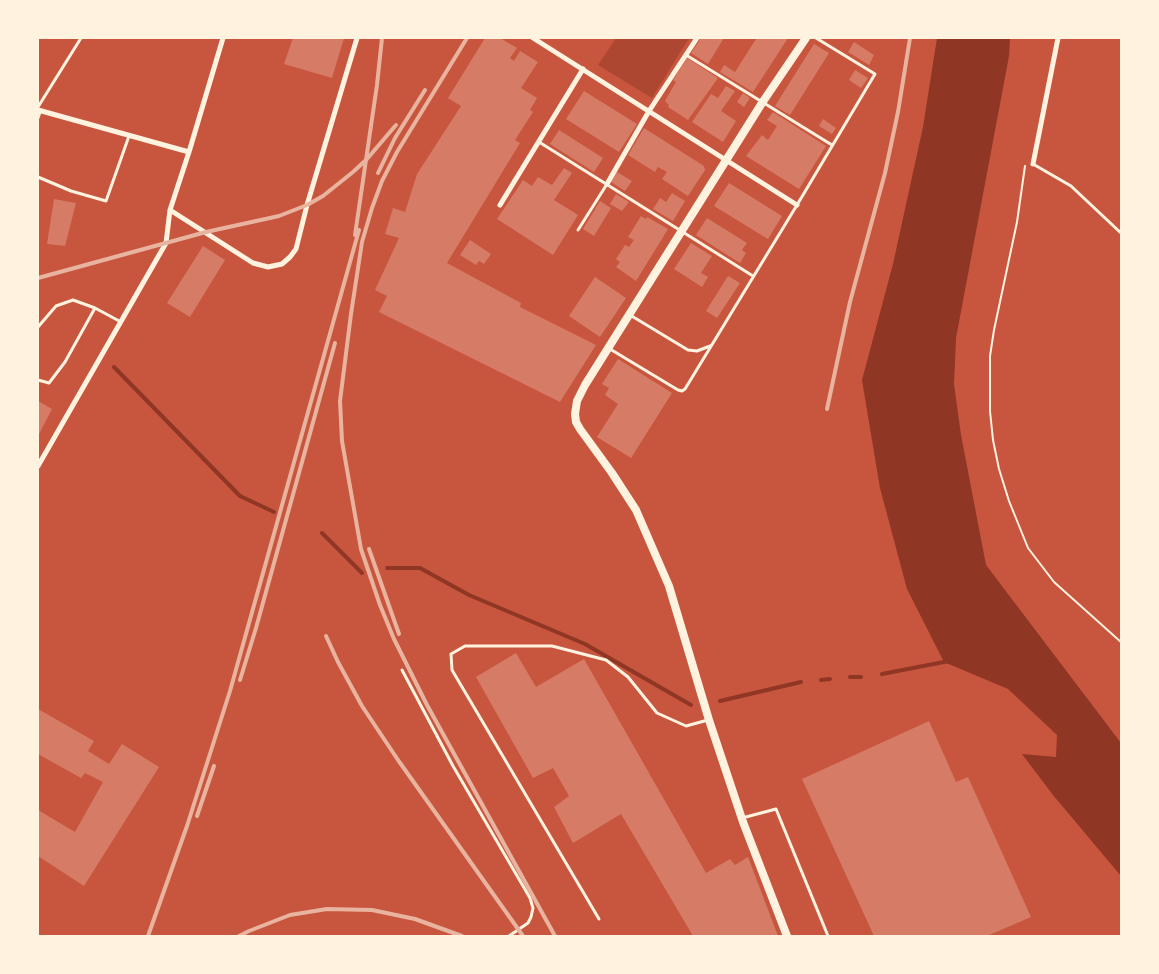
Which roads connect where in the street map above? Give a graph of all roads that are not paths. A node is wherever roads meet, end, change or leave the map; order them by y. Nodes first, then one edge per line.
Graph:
1 (81, 38) edge
2 (223, 38) edge
3 (357, 38) edge
4 (533, 38) edge
5 (697, 38) edge
6 (806, 38) edge
7 (816, 38) edge
8 (1058, 38) edge
9 (686, 55) junction
10 (584, 70) junction
11 (762, 103) junction
12 (38, 110) edge
13 (649, 111) junction
14 (38, 118) edge
15 (129, 136) junction
16 (539, 142) junction
17 (832, 145) junction
18 (189, 152) junction
19 (726, 161) junction
20 (1033, 164) joint
21 (38, 177) edge
22 (607, 184) junction
23 (797, 205) junction
24 (500, 206) dead end
25 (170, 210) junction
26 (578, 230) dead end
27 (682, 230) junction
28 (1122, 234) edge
29 (753, 276) junction
30 (95, 308) junction
31 (629, 314) junction
32 (121, 322) junction
33 (38, 327) edge
34 (710, 346) junction
35 (608, 348) junction
36 (38, 380) edge
37 (38, 466) edge
38 (402, 670) dead end
39 (709, 720) junction
40 (741, 818) junction
41 (598, 919) dead end
42 (509, 936) edge
43 (787, 936) edge
44 (828, 936) edge

1 - 12 lane
2 - 18 street
3 - 25 street
4 - 10 street
5 - 9 street
6 - 11 street
7 - 17 lane
8 - 20 street
9 - 11 lane
9 - 13 street
10 - 13 street
10 - 16 street
11 - 17 lane
11 - 19 street
12 - 14 lane
12 - 15 street
13 - 19 street
13 - 22 street
15 - 18 street
15 - 21 lane
16 - 22 lane
16 - 24 street
17 - 23 lane
18 - 25 street
19 - 23 street
19 - 27 street
20 - 28 lane
22 - 26 lane
22 - 27 lane
23 - 29 lane
25 - 32 street
27 - 29 lane
27 - 31 street
29 - 34 lane
30 - 32 lane
30 - 33 lane
30 - 36 lane
31 - 34 lane
31 - 35 street
32 - 37 street
34 - 35 lane
35 - 39 street
38 - 42 lane
39 - 40 street
39 - 41 lane
40 - 43 street
40 - 44 lane

